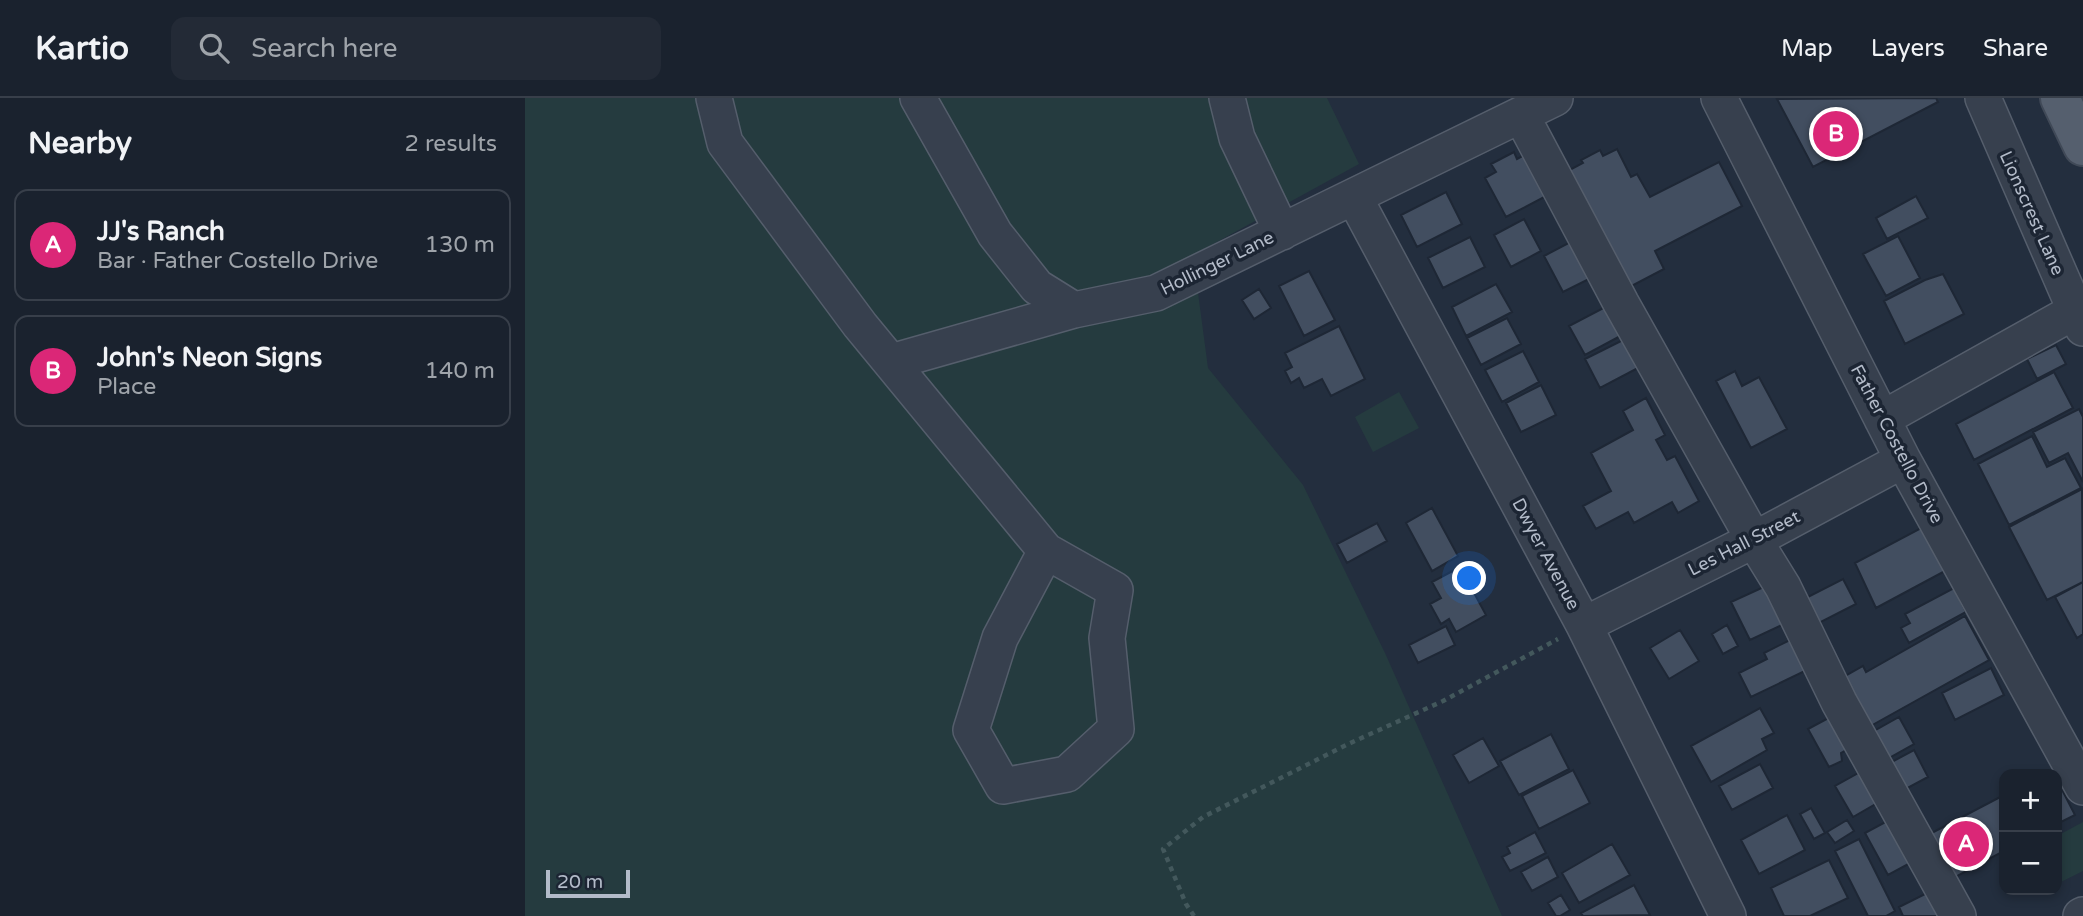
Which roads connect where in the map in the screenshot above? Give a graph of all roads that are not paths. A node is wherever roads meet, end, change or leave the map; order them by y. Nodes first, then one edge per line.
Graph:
1 (713, 98) edge
2 (918, 98) edge
3 (1227, 98) edge
4 (1555, 98) edge
5 (1719, 98) edge
6 (1983, 98) edge
7 (2060, 98) edge
8 (1521, 115) junction
9 (2083, 146) edge
10 (1354, 197) junction
11 (1282, 232) junction
12 (1074, 310) junction
13 (2079, 319) edge
14 (891, 362) junction
15 (1882, 419) junction
16 (1903, 460) junction
17 (1754, 540) junction
18 (1046, 551) junction
19 (1584, 625) junction
20 (2083, 787) edge
21 (1728, 916) edge
22 (1958, 916) edge

1 - 14 street
2 - 12 street
3 - 11 street
4 - 8 street, Hollinger Lane
5 - 15 street, Father Costello Drive
6 - 13 street, Lionscrest Lane
7 - 9 main road
8 - 10 street, Hollinger Lane
8 - 17 street
10 - 11 street, Hollinger Lane
10 - 19 street, Dwyer Avenue
11 - 12 street, Hollinger Lane
12 - 14 street, Hollinger Lane
13 - 15 street
14 - 18 street
15 - 16 street, Father Costello Drive
16 - 17 street, Les Hall Street
16 - 20 street, Father Costello Drive
17 - 19 street, Les Hall Street
17 - 22 street
18 - 18 street
19 - 21 street, Dwyer Avenue

